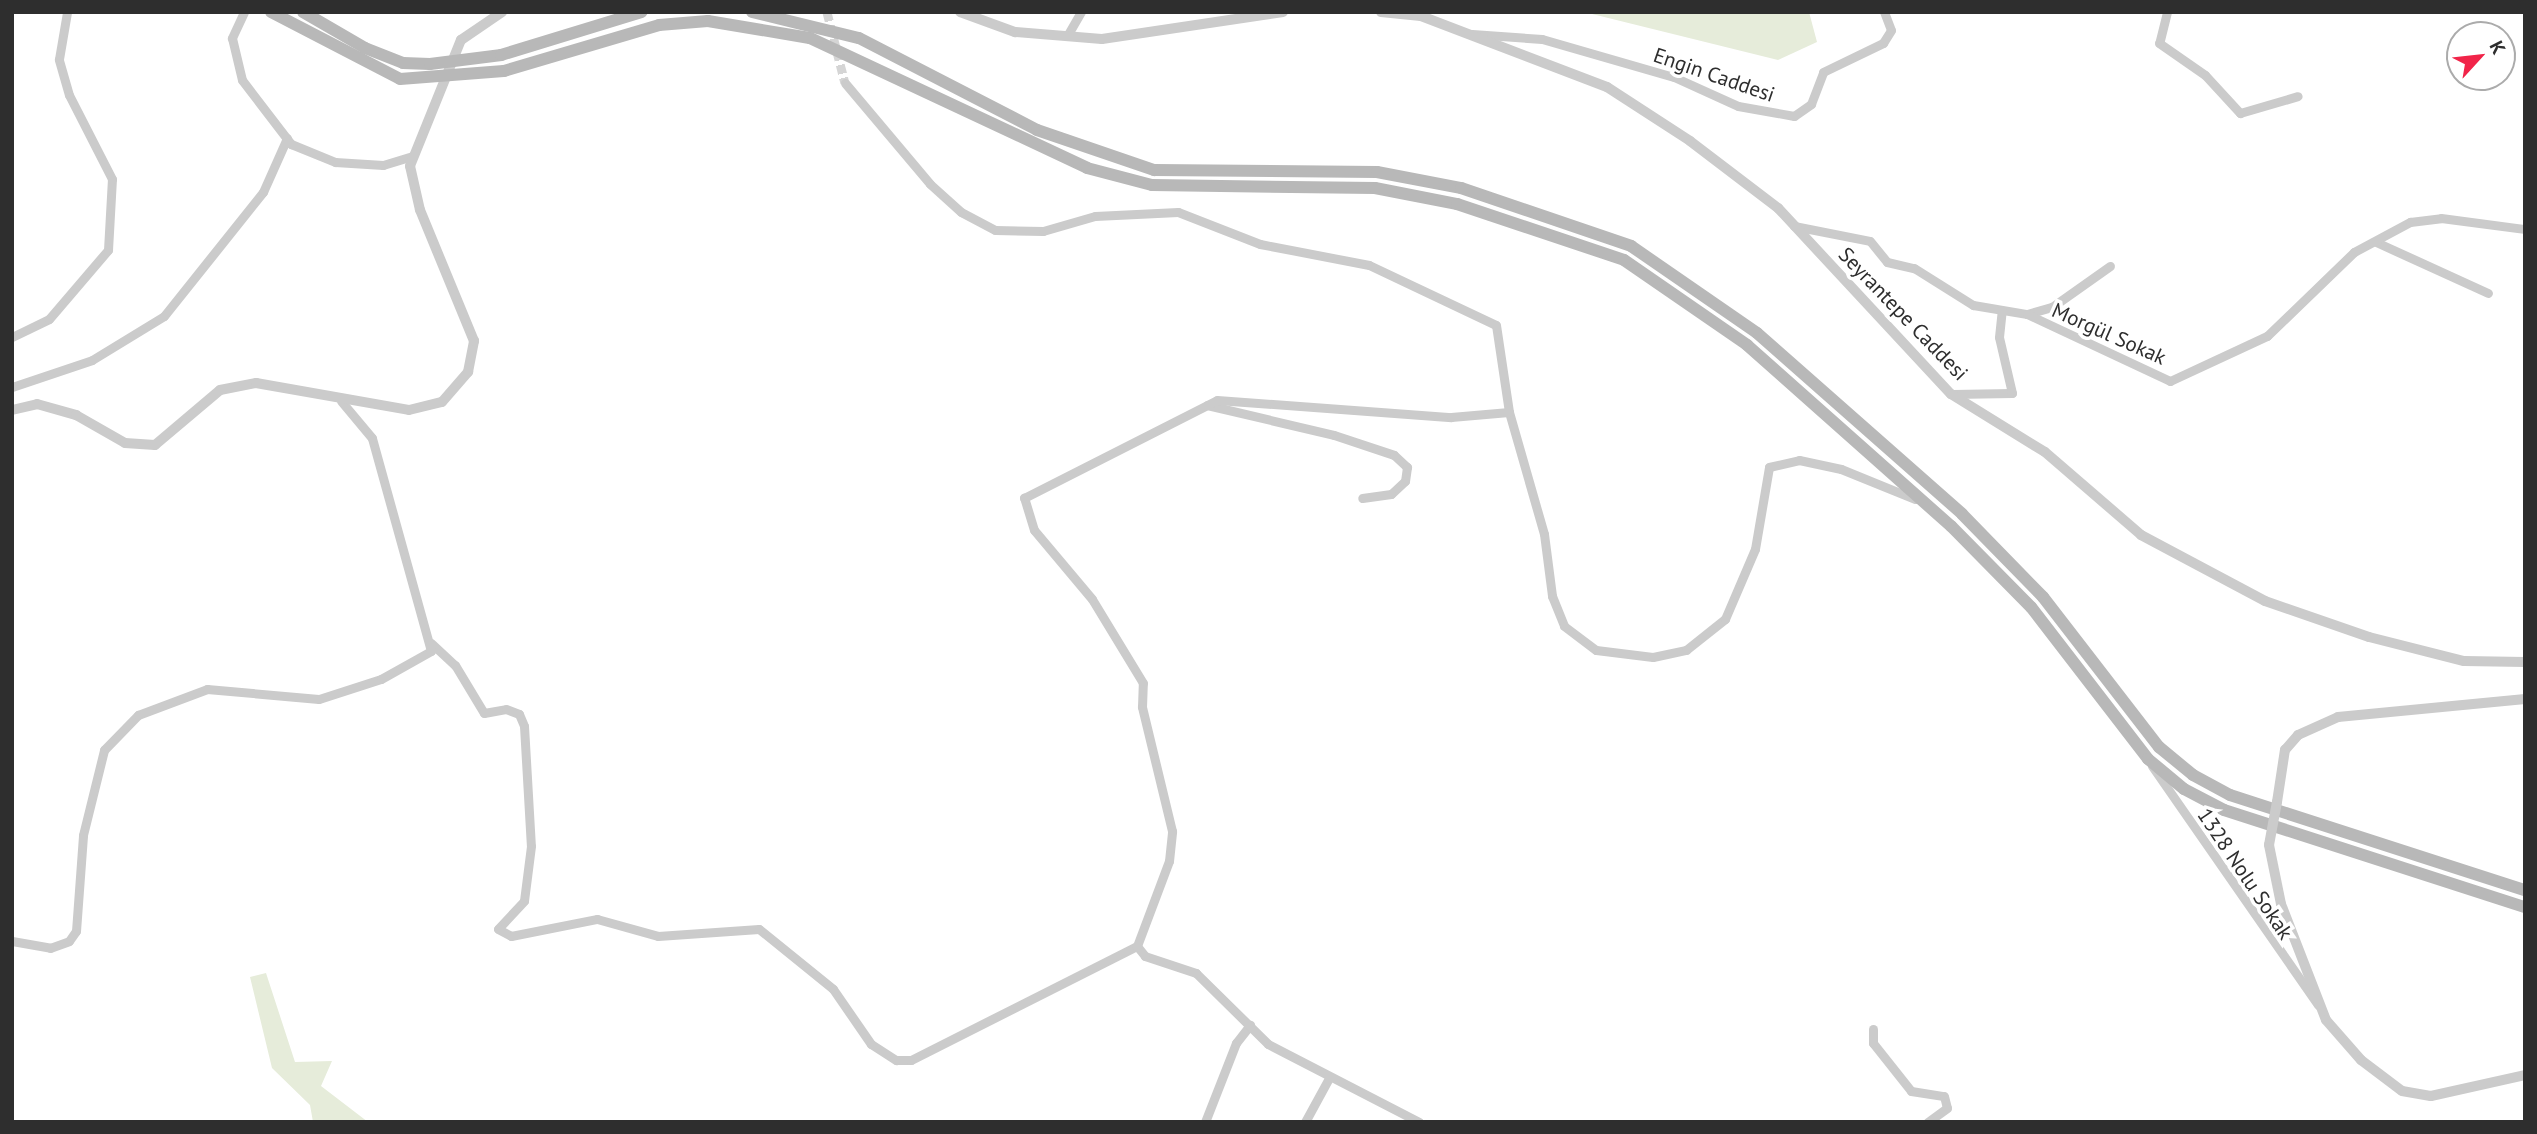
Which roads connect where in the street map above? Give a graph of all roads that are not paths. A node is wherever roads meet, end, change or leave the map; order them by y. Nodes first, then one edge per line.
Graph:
1 (68, 12) edge
2 (244, 12) edge
3 (271, 12) edge
4 (303, 12) edge
5 (502, 12) edge
6 (642, 12) edge
7 (752, 12) edge
8 (960, 12) edge
9 (1081, 12) edge
10 (1283, 12) edge
11 (1381, 12) edge
12 (1884, 12) edge
13 (2167, 12) edge
14 (1472, 34) junction
15 (1068, 36) junction
16 (453, 61) junction
17 (447, 78) junction
18 (845, 83) tunnel mouth
19 (2298, 96) dead end
20 (287, 138) junction
21 (412, 156) junction
22 (1794, 226) junction
23 (2525, 229) edge
24 (2376, 242) junction
25 (2110, 266) dead end
26 (2488, 293) dead end
27 (2003, 310) junction
28 (2027, 314) junction
29 (12, 337) edge
30 (12, 387) edge
31 (1951, 394) junction
32 (341, 401) junction
33 (1207, 405) junction
34 (12, 410) edge
35 (1509, 412) junction
36 (1362, 498) dead end
37 (1927, 505) junction
38 (431, 643) junction
39 (2525, 663) edge
40 (2525, 699) edge
41 (2146, 756) junction
42 (2525, 890) edge
43 (2525, 907) edge
44 (12, 941) edge
45 (1137, 946) junction
46 (2321, 1009) junction
47 (1251, 1025) junction
48 (1873, 1029) dead end
49 (2525, 1075) edge
50 (1329, 1078) junction
51 (1205, 1122) edge
52 (1305, 1122) edge
53 (1419, 1122) edge
54 (1928, 1122) edge

1 - 29 street
2 - 20 street
3 - 17 main road
4 - 16 main road
5 - 16 street
6 - 16 main road
7 - 42 main road
8 - 15 street
9 - 15 street
10 - 15 street
11 - 14 street, Seyrantepe Caddesi
12 - 14 street, Engin Caddesi
13 - 19 street
14 - 22 street, Seyrantepe Caddesi
16 - 17 street
17 - 21 street
17 - 37 main road
18 - 35 street
20 - 21 street
20 - 30 street
21 - 32 street
22 - 27 street
22 - 31 street, Seyrantepe Caddesi
23 - 24 street, Morgül Sokak
24 - 26 street
24 - 28 street, Morgül Sokak
25 - 28 street, Morgül Sokak
27 - 28 street
27 - 31 street
31 - 39 street, Seyrantepe Caddesi
32 - 34 street
32 - 38 street
33 - 35 street
33 - 36 street
33 - 45 street
35 - 37 street
37 - 41 main road
38 - 44 street
38 - 45 street
40 - 46 street, bridge
41 - 43 main road
41 - 46 street, 1328 Nolu Sokak
45 - 47 street
46 - 49 street
47 - 50 street
47 - 51 street
48 - 54 street
50 - 52 street
50 - 53 street

